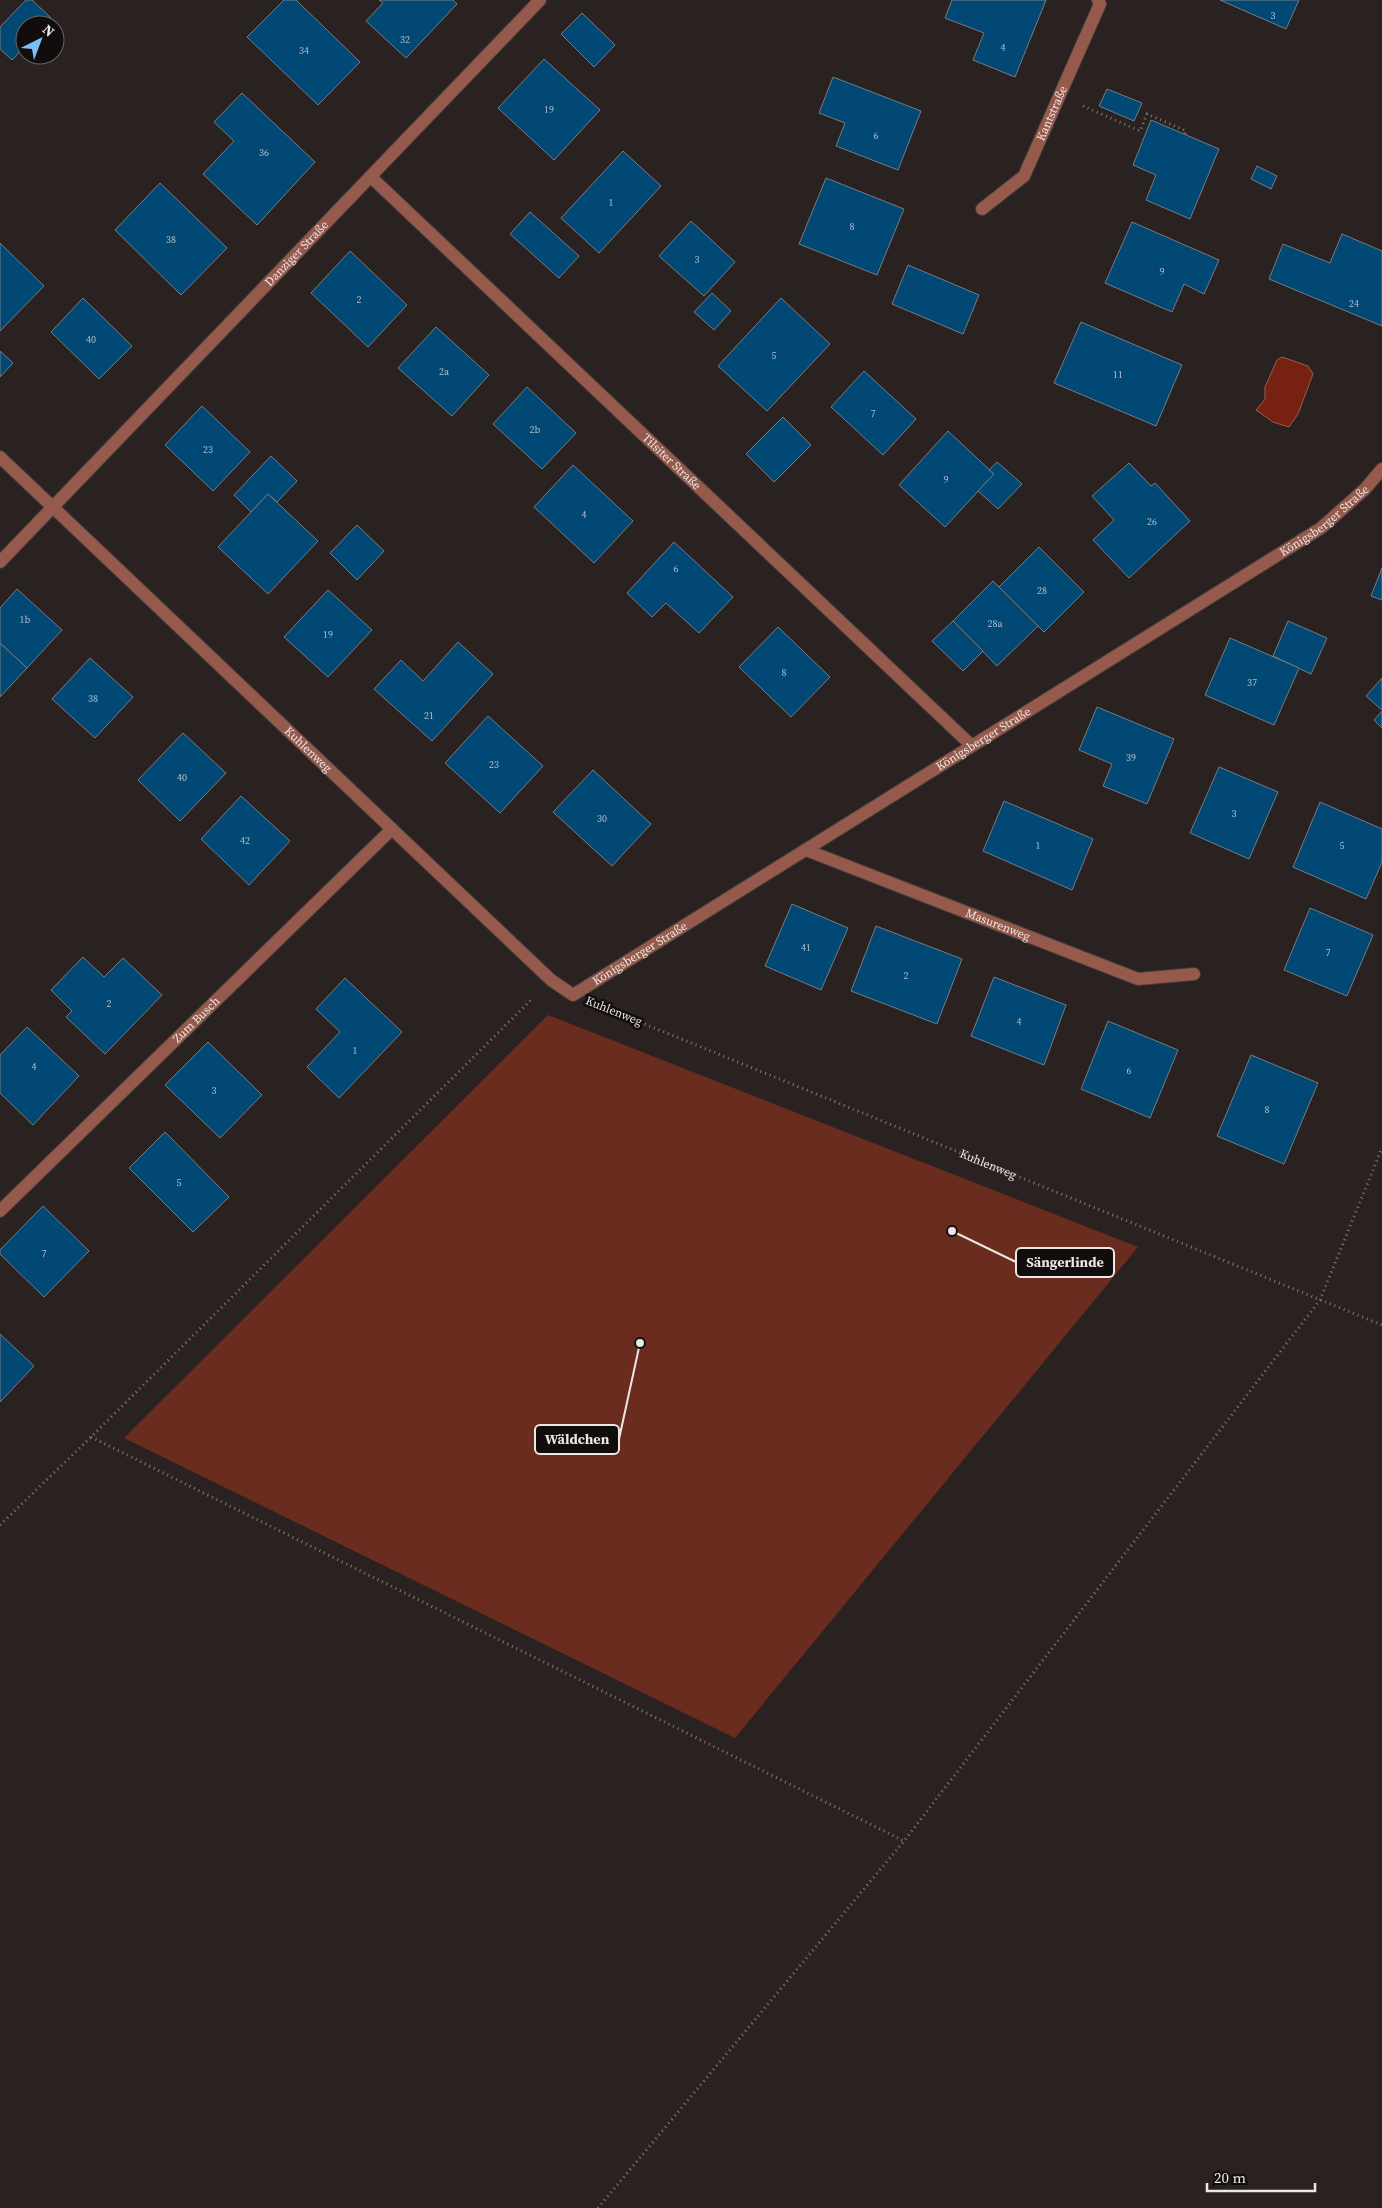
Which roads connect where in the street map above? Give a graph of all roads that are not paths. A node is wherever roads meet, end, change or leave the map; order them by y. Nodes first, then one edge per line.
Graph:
1 (540, 0) edge
2 (1098, 0) edge
3 (371, 177) junction
4 (982, 209) dead end
5 (0, 457) edge
6 (1382, 469) edge
7 (54, 507) junction
8 (0, 562) edge
9 (971, 745) junction
10 (392, 829) junction
11 (806, 850) junction
12 (1194, 974) dead end
13 (573, 994) joint
14 (0, 1211) edge

1 - 3 street, Danziger Straße
2 - 4 street, Kantstraße
3 - 7 street, Danziger Straße
3 - 9 street, Tilsiter Straße
5 - 7 street, Kuhlenweg
6 - 9 street, Königsberger Straße
7 - 8 street, Danziger Straße
7 - 10 street, Kuhlenweg
9 - 11 street, Königsberger Straße
10 - 13 street, Kuhlenweg
10 - 14 street, Zum Busch
11 - 12 street, Masurenweg
11 - 13 street, Königsberger Straße

